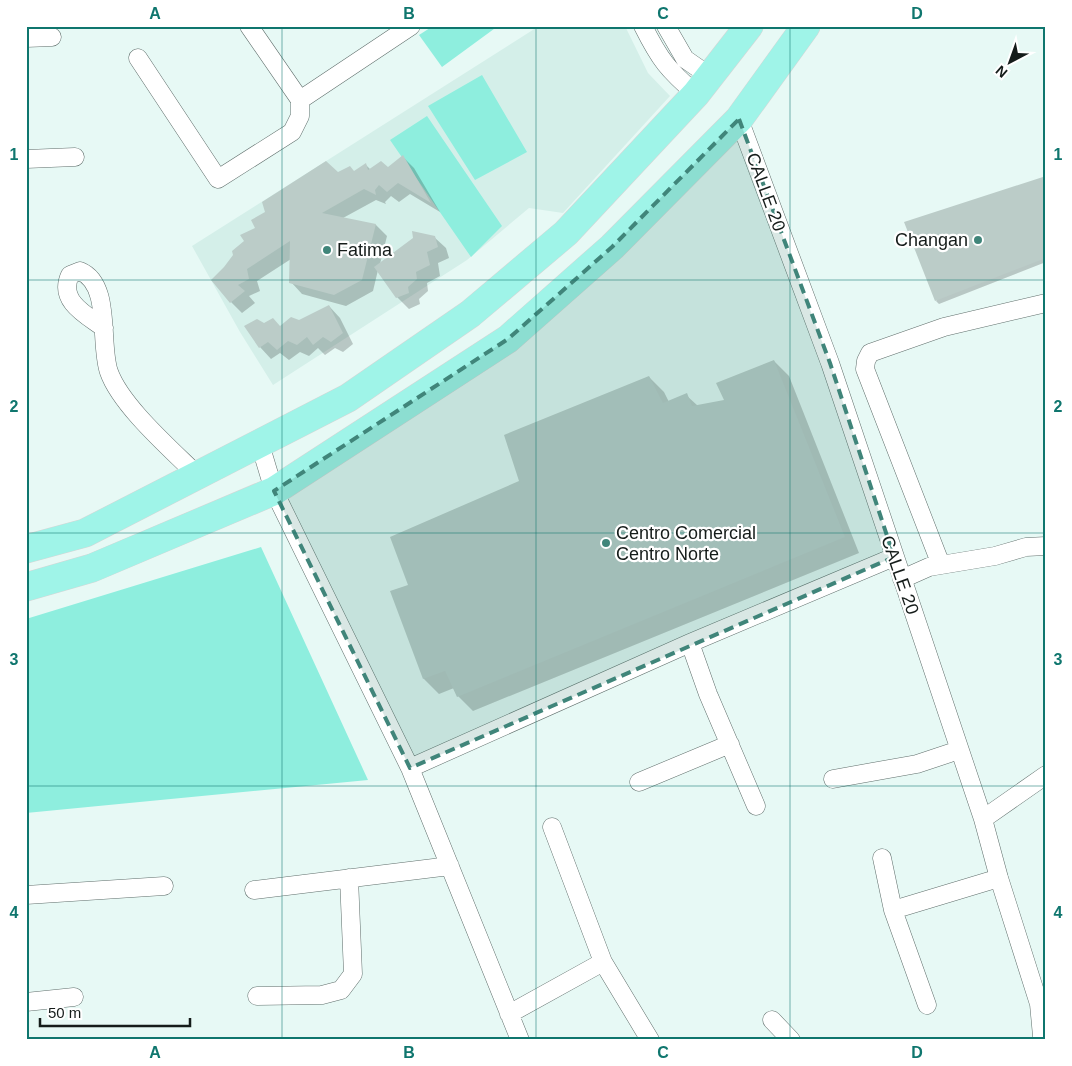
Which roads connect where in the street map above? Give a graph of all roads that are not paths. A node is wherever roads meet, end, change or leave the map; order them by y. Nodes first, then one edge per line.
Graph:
1 (249, 26) edge
2 (411, 26) edge
3 (643, 26) edge
4 (666, 26) edge
5 (730, 26) edge
6 (749, 26) edge
7 (806, 26) edge
8 (388, 32) edge
9 (52, 36) dead end
10 (26, 38) edge
11 (728, 54) junction
12 (138, 58) dead end
13 (704, 85) junction
14 (300, 100) junction
15 (739, 118) junction
16 (75, 156) dead end
17 (26, 159) edge
18 (1046, 303) edge
19 (104, 328) dead end
20 (260, 444) junction
21 (198, 476) junction
22 (274, 491) junction
23 (1046, 546) edge
24 (26, 549) edge
25 (894, 557) junction
26 (941, 565) junction
27 (902, 579) junction
28 (26, 587) edge
29 (690, 643) junction
30 (730, 744) junction
31 (959, 750) junction
32 (410, 768) junction
33 (1046, 775) edge
34 (833, 779) dead end
35 (639, 782) dead end
36 (756, 806) dead end
37 (983, 819) junction
38 (552, 827) dead end
39 (882, 858) dead end
40 (450, 866) junction
41 (349, 878) junction
42 (999, 878) junction
43 (164, 886) dead end
44 (254, 890) dead end
45 (26, 895) edge
46 (892, 910) junction
47 (603, 962) junction
48 (74, 996) dead end
49 (256, 996) dead end
50 (26, 1002) edge
51 (927, 1005) dead end
52 (509, 1014) junction
53 (772, 1020) dead end
54 (1042, 1037) edge
55 (520, 1040) edge
56 (650, 1040) edge
57 (791, 1040) edge

1 - 14 street
2 - 8 street
3 - 13 street
4 - 13 street
5 - 11 street
6 - 11 main road
7 - 15 main road
8 - 14 street
9 - 10 street
11 - 13 main road
12 - 14 street
13 - 20 main road
15 - 22 main road
15 - 25 street, CALLE 20
16 - 17 street
18 - 26 street
19 - 21 street
20 - 21 main road
20 - 22 street
21 - 24 main road
22 - 28 main road
22 - 32 street
23 - 26 street
25 - 27 street, CALLE 20
25 - 29 street
26 - 27 street
27 - 31 street, CALLE 20
29 - 30 street
29 - 32 street
30 - 35 street
30 - 36 street
31 - 34 street
31 - 37 street, CALLE 20
32 - 40 street
33 - 37 street
37 - 42 street, CALLE 20
38 - 47 street
39 - 46 street
40 - 41 street
40 - 52 street
41 - 44 street
41 - 49 street
42 - 46 street
42 - 54 street, CALLE 20
43 - 45 street
46 - 51 street
47 - 52 street
47 - 56 street
48 - 50 street
52 - 55 street
53 - 57 street

